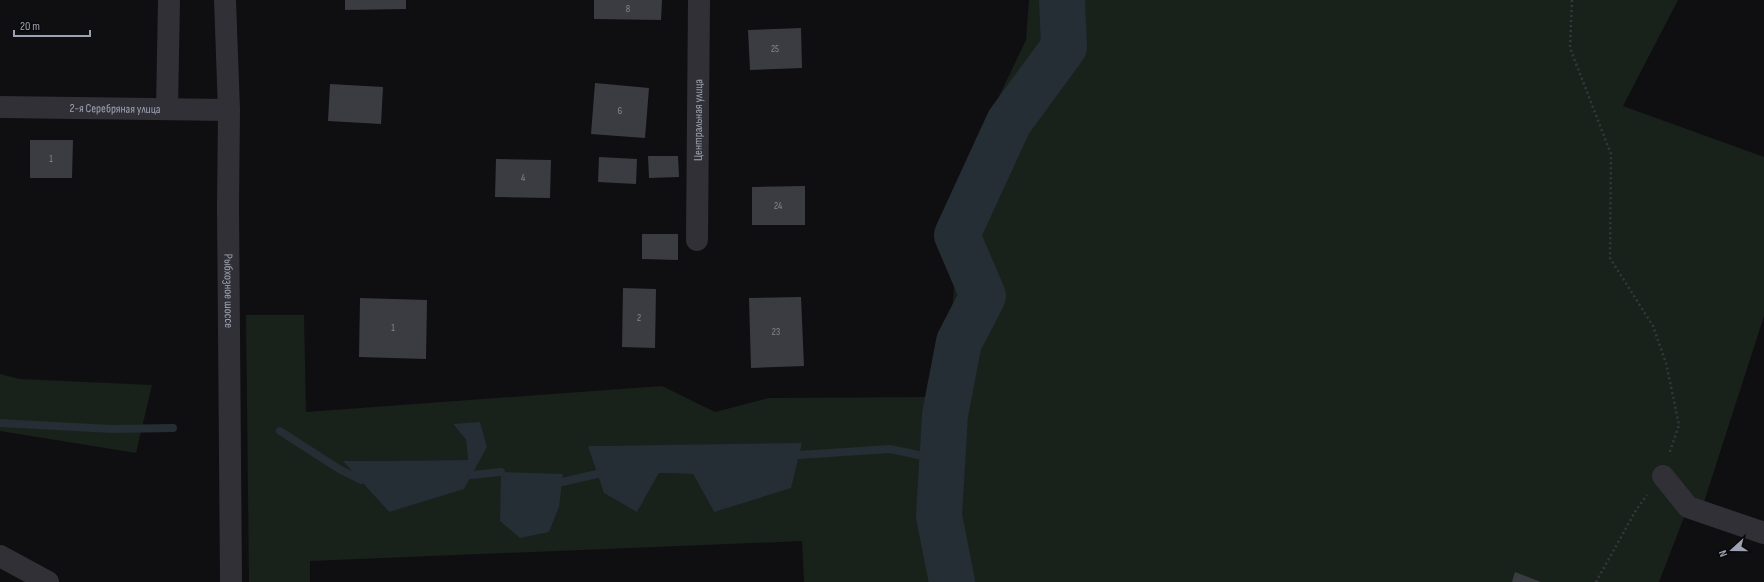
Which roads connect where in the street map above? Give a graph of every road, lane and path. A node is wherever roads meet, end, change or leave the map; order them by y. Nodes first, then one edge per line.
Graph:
1 (169, 0) edge
2 (225, 0) edge
3 (699, 0) edge
4 (1572, 0) edge
5 (0, 107) edge
6 (167, 110) junction
7 (229, 110) junction
8 (697, 240) dead end
9 (1662, 476) junction
10 (1764, 533) edge
11 (0, 556) edge
12 (48, 582) edge
13 (231, 582) edge
14 (1596, 582) edge

1 - 6 street
2 - 7 street, Рыбхозное шоссе
3 - 8 street, Центральная улица
4 - 9 path
5 - 6 street, 2-я Серебряная улица
6 - 7 street, 2-я Серебряная улица
7 - 13 street, Рыбхозное шоссе
9 - 10 street
9 - 14 path
11 - 12 street

